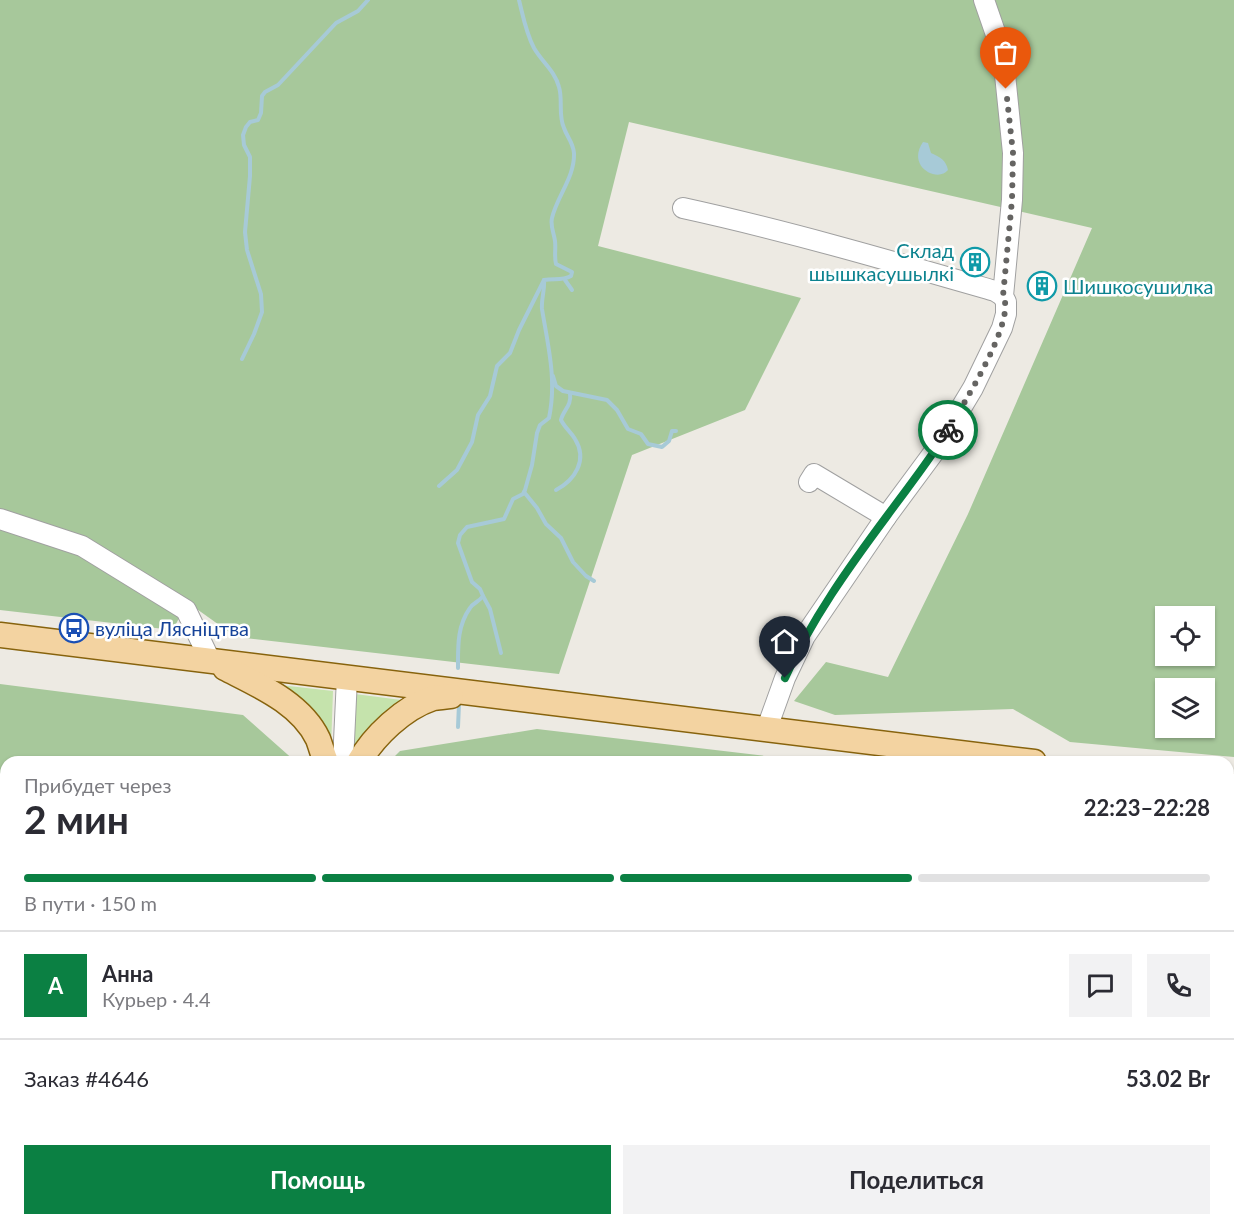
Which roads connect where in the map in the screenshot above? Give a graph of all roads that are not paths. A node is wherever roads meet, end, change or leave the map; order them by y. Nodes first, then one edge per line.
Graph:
1 (984, 0) edge
2 (683, 208) dead end
3 (1003, 296) junction
4 (809, 482) dead end
5 (886, 516) junction
6 (0, 519) edge
7 (0, 634) edge
8 (210, 660) junction
9 (347, 678) junction
10 (471, 693) junction
11 (767, 728) junction
12 (324, 756) edge
13 (343, 756) edge
14 (362, 756) edge
15 (987, 756) edge

1 - 3 street
2 - 3 street
3 - 5 street
4 - 5 street
5 - 11 street
6 - 8 street
7 - 8 main road
8 - 9 main road
8 - 12 main road
9 - 10 main road
9 - 13 street
10 - 11 main road
10 - 14 main road
11 - 15 main road

